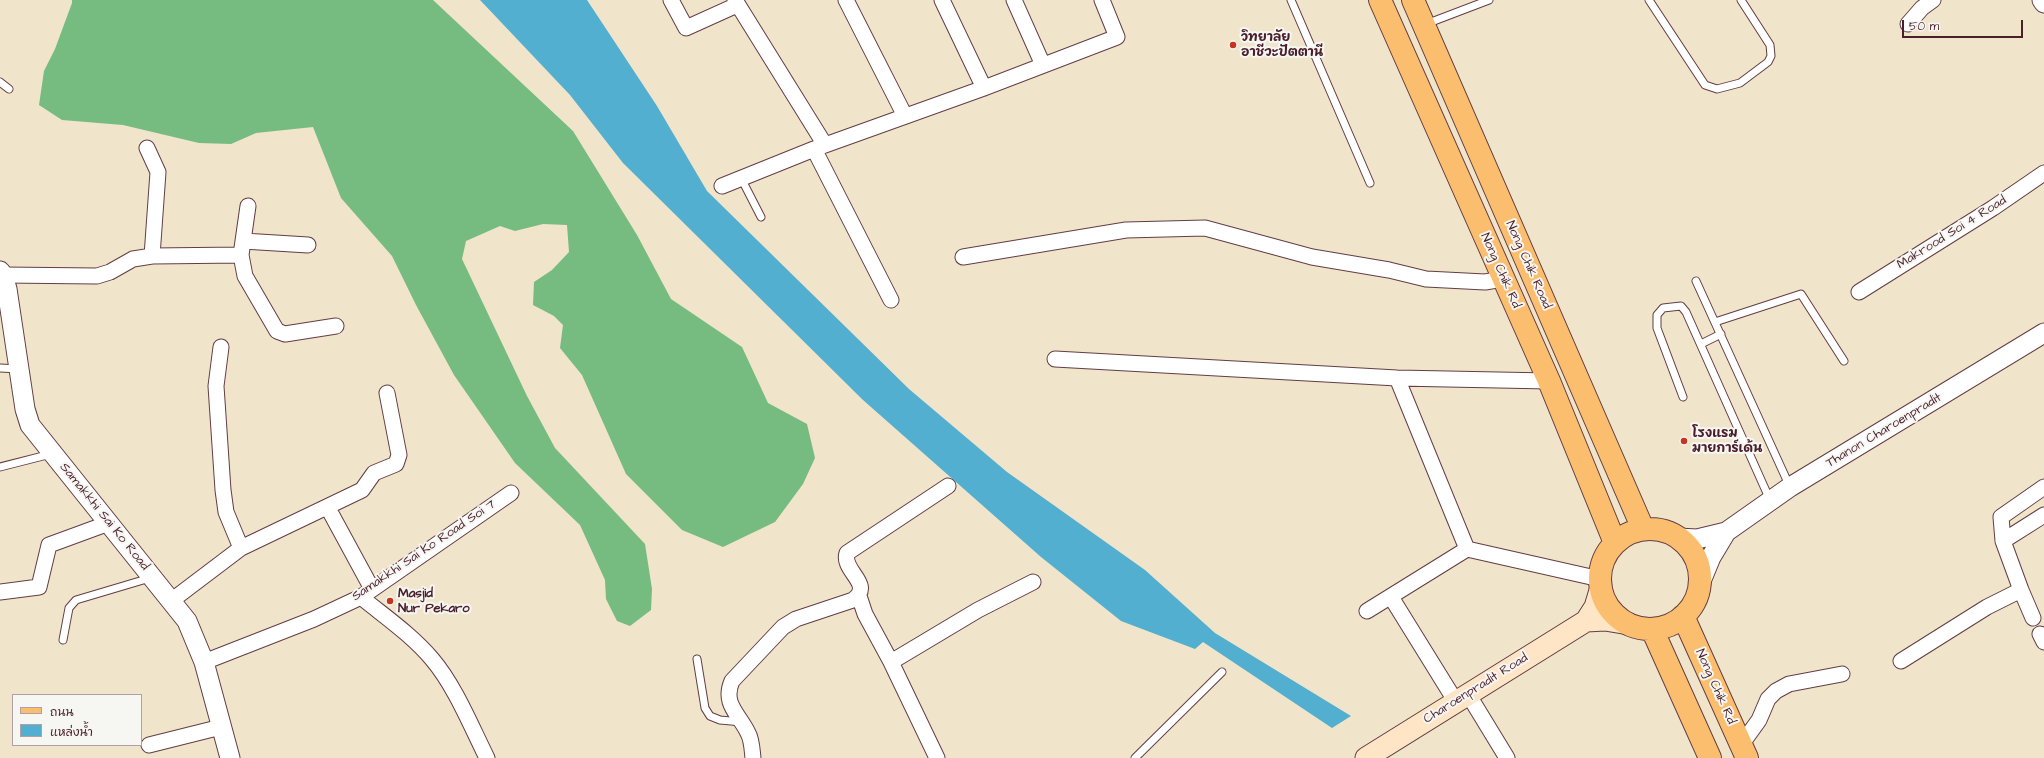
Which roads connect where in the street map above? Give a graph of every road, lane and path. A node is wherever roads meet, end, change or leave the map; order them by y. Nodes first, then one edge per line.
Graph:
1 (671, 0) edge
2 (846, 0) edge
3 (942, 0) edge
4 (1014, 0) edge
5 (1102, 0) edge
6 (1291, 0) edge
7 (1380, 0) edge
8 (1413, 0) edge
9 (1489, 0) edge
10 (1649, 0) edge
11 (1741, 0) edge
12 (1933, 0) edge
13 (2042, 0) edge
14 (736, 2) edge
15 (2044, 3) edge
16 (1908, 24) dead end
17 (1424, 25) junction
18 (1043, 65) junction
19 (0, 82) edge
20 (984, 88) junction
21 (10, 89) dead end
22 (905, 116) junction
23 (819, 147) junction
24 (147, 148) dead end
25 (2044, 173) edge
26 (741, 178) junction
27 (1370, 183) dead end
28 (722, 186) dead end
29 (248, 206) dead end
30 (760, 217) dead end
31 (308, 245) dead end
32 (242, 248) junction
33 (152, 256) junction
34 (963, 257) dead end
35 (2, 273) edge
36 (1503, 279) junction
37 (1696, 281) dead end
38 (1859, 292) dead end
39 (891, 300) dead end
40 (1715, 322) junction
41 (336, 326) dead end
42 (2044, 333) edge
43 (1721, 334) junction
44 (1701, 344) junction
45 (221, 347) dead end
46 (1055, 359) dead end
47 (1844, 361) dead end
48 (0, 368) edge
49 (19, 369) junction
50 (1397, 378) junction
51 (1549, 381) junction
52 (387, 393) dead end
53 (1683, 397) dead end
54 (53, 453) junction
55 (0, 467) edge
56 (948, 486) dead end
57 (1790, 487) junction
58 (2044, 488) edge
59 (511, 493) dead end
60 (1771, 502) junction
61 (328, 508) junction
62 (2044, 515) edge
63 (109, 523) junction
64 (1643, 529) junction
65 (1726, 532) junction
66 (1678, 538) junction
67 (2003, 541) junction
68 (1615, 543) junction
69 (241, 548) junction
70 (1468, 549) junction
71 (152, 577) junction
72 (1033, 582) dead end
73 (1600, 583) junction
74 (1699, 586) junction
75 (2021, 590) junction
76 (0, 592) edge
77 (366, 593) junction
78 (859, 596) junction
79 (1391, 597) junction
80 (171, 601) junction
81 (1367, 611) dead end
82 (1683, 616) junction
83 (2033, 618) dead end
84 (1586, 621) junction
85 (1629, 624) junction
86 (1652, 629) junction
87 (63, 640) dead end
88 (697, 659) dead end
89 (1901, 661) dead end
90 (204, 662) junction
91 (891, 662) junction
92 (1222, 672) dead end
93 (1842, 674) dead end
94 (1462, 698) junction
95 (742, 722) junction
96 (221, 727) junction
97 (149, 745) dead end
98 (1744, 752) edge
99 (230, 758) edge
100 (487, 758) edge
101 (753, 758) edge
102 (937, 758) edge
103 (1135, 758) edge
104 (1366, 758) edge
105 (1507, 758) edge
106 (1710, 758) edge

1 - 14 street
2 - 22 street
3 - 20 street
4 - 18 street
5 - 18 street
6 - 27 lane
7 - 36 main road, Nong Chik Rd
8 - 17 main road, Nong Chik Road
9 - 17 lane
10 - 11 lane
12 - 16 street
13 - 15 street
14 - 23 street
17 - 64 main road, Nong Chik Road
18 - 20 street
19 - 21 lane
20 - 22 street
22 - 23 street
23 - 26 street
23 - 39 street
24 - 33 street
25 - 38 street, Makrood Soi 4 Road
26 - 28 street
26 - 30 lane
29 - 32 street
31 - 32 street
32 - 33 street
32 - 41 street
33 - 35 street
34 - 36 street
35 - 49 street, Samakkhi Sai Ko Road
36 - 51 main road, Nong Chik Rd
37 - 40 lane
40 - 43 lane
40 - 47 lane
42 - 57 street, Thanon Charoenpradit
43 - 44 lane
43 - 57 lane
44 - 53 lane
44 - 60 lane
45 - 69 street
46 - 50 street
48 - 49 lane
49 - 54 street, Samakkhi Sai Ko Road
50 - 51 street
50 - 70 street
51 - 68 main road, Nong Chik Rd
52 - 61 street
54 - 55 lane
54 - 63 street, Samakkhi Sai Ko Road
56 - 78 street
57 - 60 street, Thanon Charoenpradit
58 - 67 street
59 - 77 street, Samakkhi Sai Ko Road Soi 7
60 - 65 street, Thanon Charoenpradit
61 - 69 street
61 - 77 street
62 - 67 street
63 - 71 street, Samakkhi Sai Ko Road
63 - 76 street
64 - 66 main road
64 - 68 main road
65 - 66 street
65 - 74 street
66 - 74 main road
67 - 75 street
68 - 73 main road
69 - 80 street
70 - 73 street
70 - 79 street
71 - 80 street, Samakkhi Sai Ko Road
71 - 87 lane
72 - 91 street
73 - 84 main road, Charoenpradit Road
73 - 85 main road
74 - 82 main road
75 - 83 street
75 - 89 street
77 - 90 street, Samakkhi Sai Ko Road Soi 7
77 - 100 street
78 - 91 street
78 - 95 street
79 - 81 street
79 - 94 street
80 - 90 street, Samakkhi Sai Ko Road
82 - 86 main road
82 - 98 main road, Nong Chik Rd
84 - 85 main road, Charoenpradit Road
84 - 94 main road, Charoenpradit Road
85 - 86 main road
86 - 106 main road
88 - 95 lane
90 - 96 street, Samakkhi Sai Ko Road
91 - 102 street
92 - 103 lane
93 - 98 street
94 - 104 main road, Charoenpradit Road
94 - 105 street
95 - 101 street
96 - 97 street
96 - 99 street, Samakkhi Sai Ko Road

